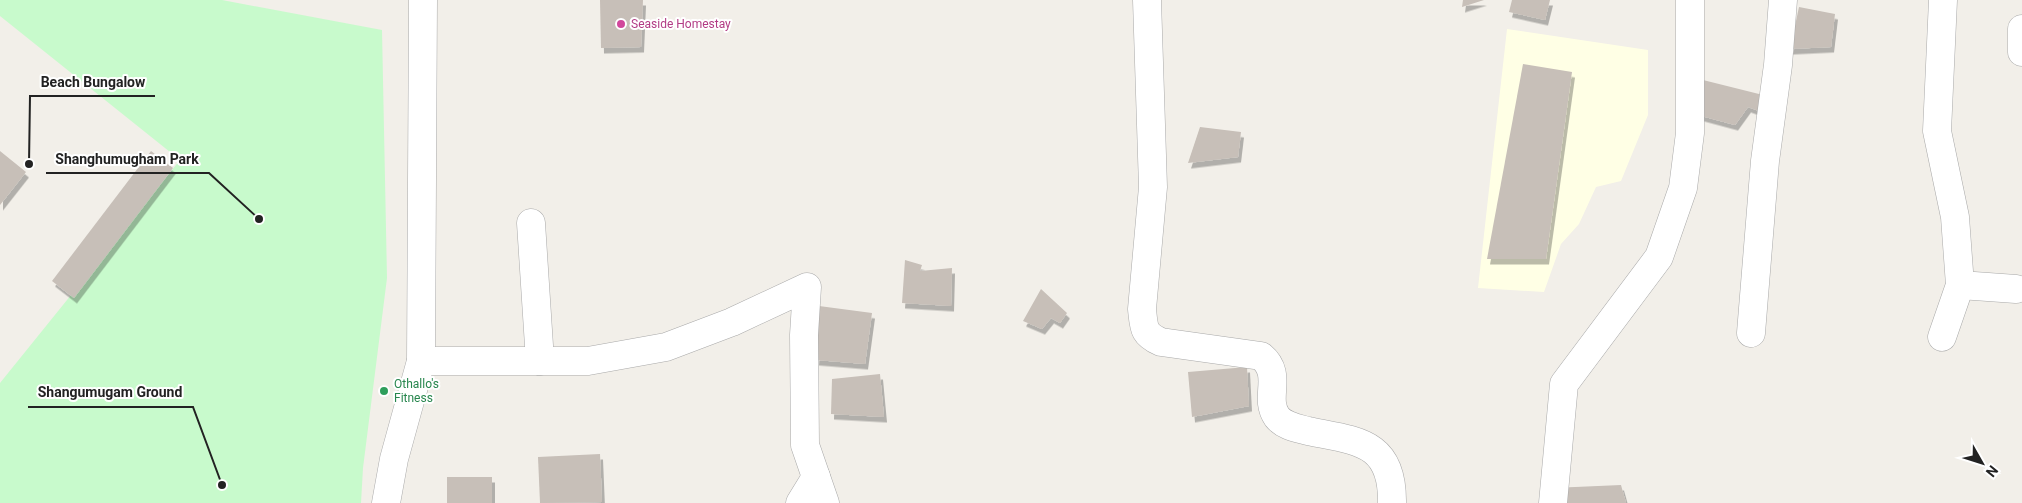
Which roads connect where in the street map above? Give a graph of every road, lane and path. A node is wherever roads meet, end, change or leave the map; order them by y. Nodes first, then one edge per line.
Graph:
1 (423, 0) edge
2 (1147, 0) edge
3 (1690, 0) edge
4 (1783, 0) edge
5 (1943, 0) edge
6 (2022, 29) edge
7 (2022, 52) edge
8 (531, 223) dead end
9 (1960, 285) junction
10 (2016, 289) dead end
11 (1751, 333) dead end
12 (1942, 337) dead end
13 (540, 361) junction
14 (421, 362) junction
15 (816, 477) junction
16 (386, 503) edge
17 (800, 503) edge
18 (825, 503) edge
19 (1392, 503) edge
20 (1553, 503) edge

1 - 14 street
2 - 19 street
3 - 20 street
4 - 11 street
5 - 9 street
6 - 7 street
8 - 13 street
9 - 10 street
9 - 12 street
13 - 14 street
13 - 15 street
14 - 16 street
15 - 17 street
15 - 18 street

